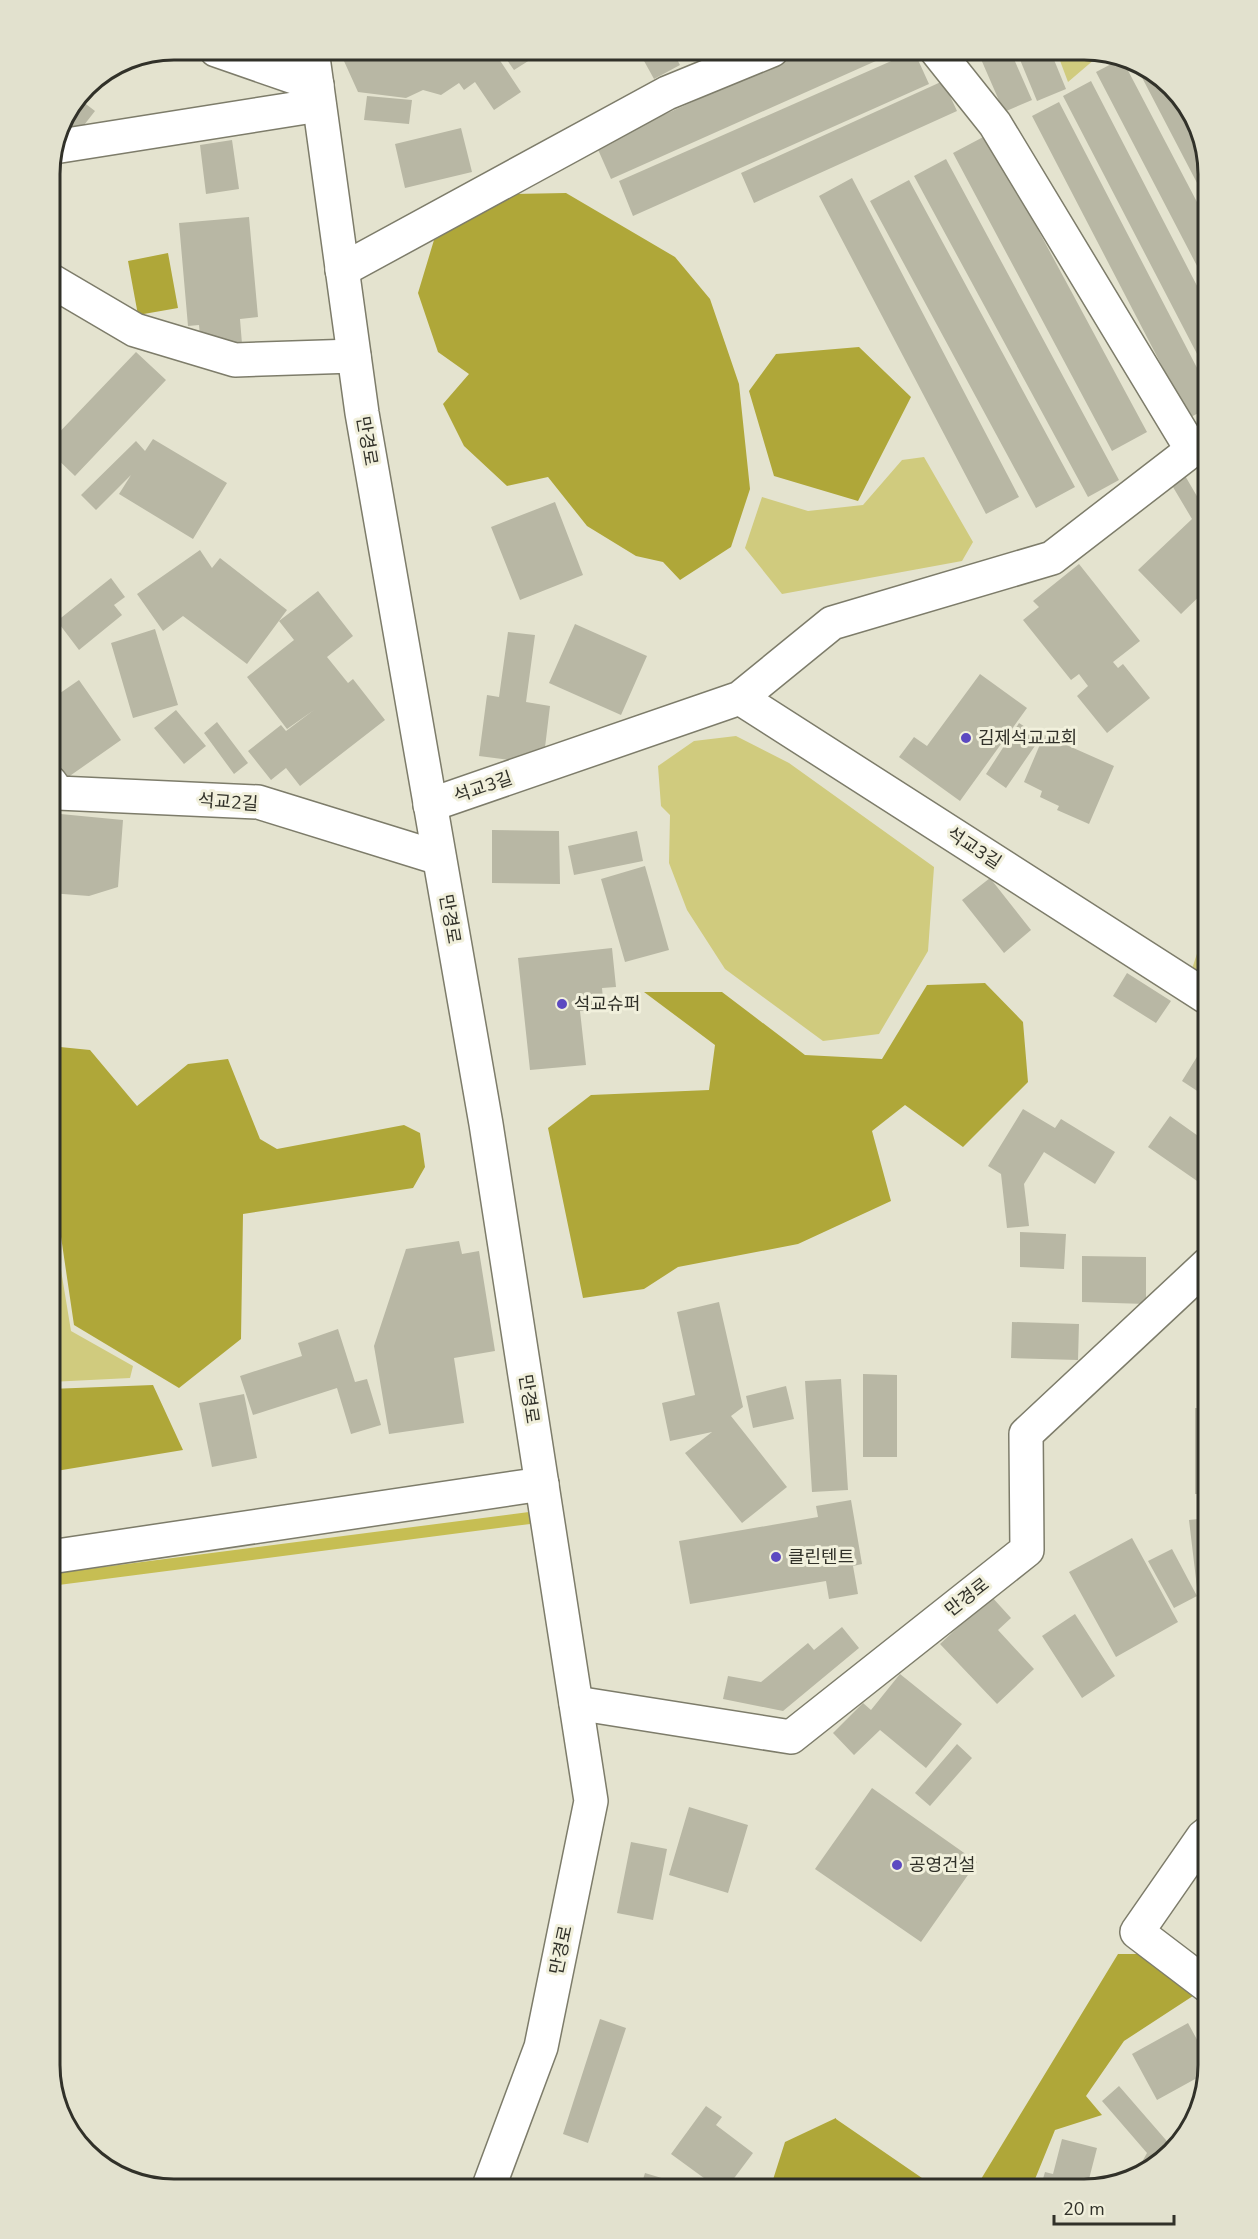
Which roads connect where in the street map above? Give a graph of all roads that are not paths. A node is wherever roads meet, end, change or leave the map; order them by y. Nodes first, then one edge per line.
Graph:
1 (239, 60) edge
2 (313, 60) edge
3 (748, 60) edge
4 (944, 60) edge
5 (318, 95) junction
6 (64, 145) edge
7 (342, 270) junction
8 (60, 286) edge
9 (354, 356) junction
10 (1198, 443) edge
11 (1198, 448) edge
12 (740, 698) junction
13 (60, 793) edge
14 (430, 805) junction
15 (439, 858) junction
16 (1198, 991) edge
17 (1198, 1274) edge
18 (542, 1484) junction
19 (60, 1556) edge
20 (576, 1703) junction
21 (1198, 1844) edge
22 (1198, 1978) edge
23 (492, 2179) edge

1 - 5 street
2 - 5 street, 만경로
3 - 7 street
4 - 10 street
5 - 6 street
5 - 7 street, 만경로
7 - 9 street, 만경로
8 - 9 street
9 - 14 street, 만경로
11 - 12 street, 석교3길
12 - 14 street, 석교3길
12 - 16 street, 석교3길
13 - 15 street, 석교2길
14 - 15 street, 만경로
15 - 18 street, 만경로
17 - 20 street, 만경로
18 - 19 street
18 - 20 street, 만경로
20 - 23 street, 만경로
21 - 22 street

